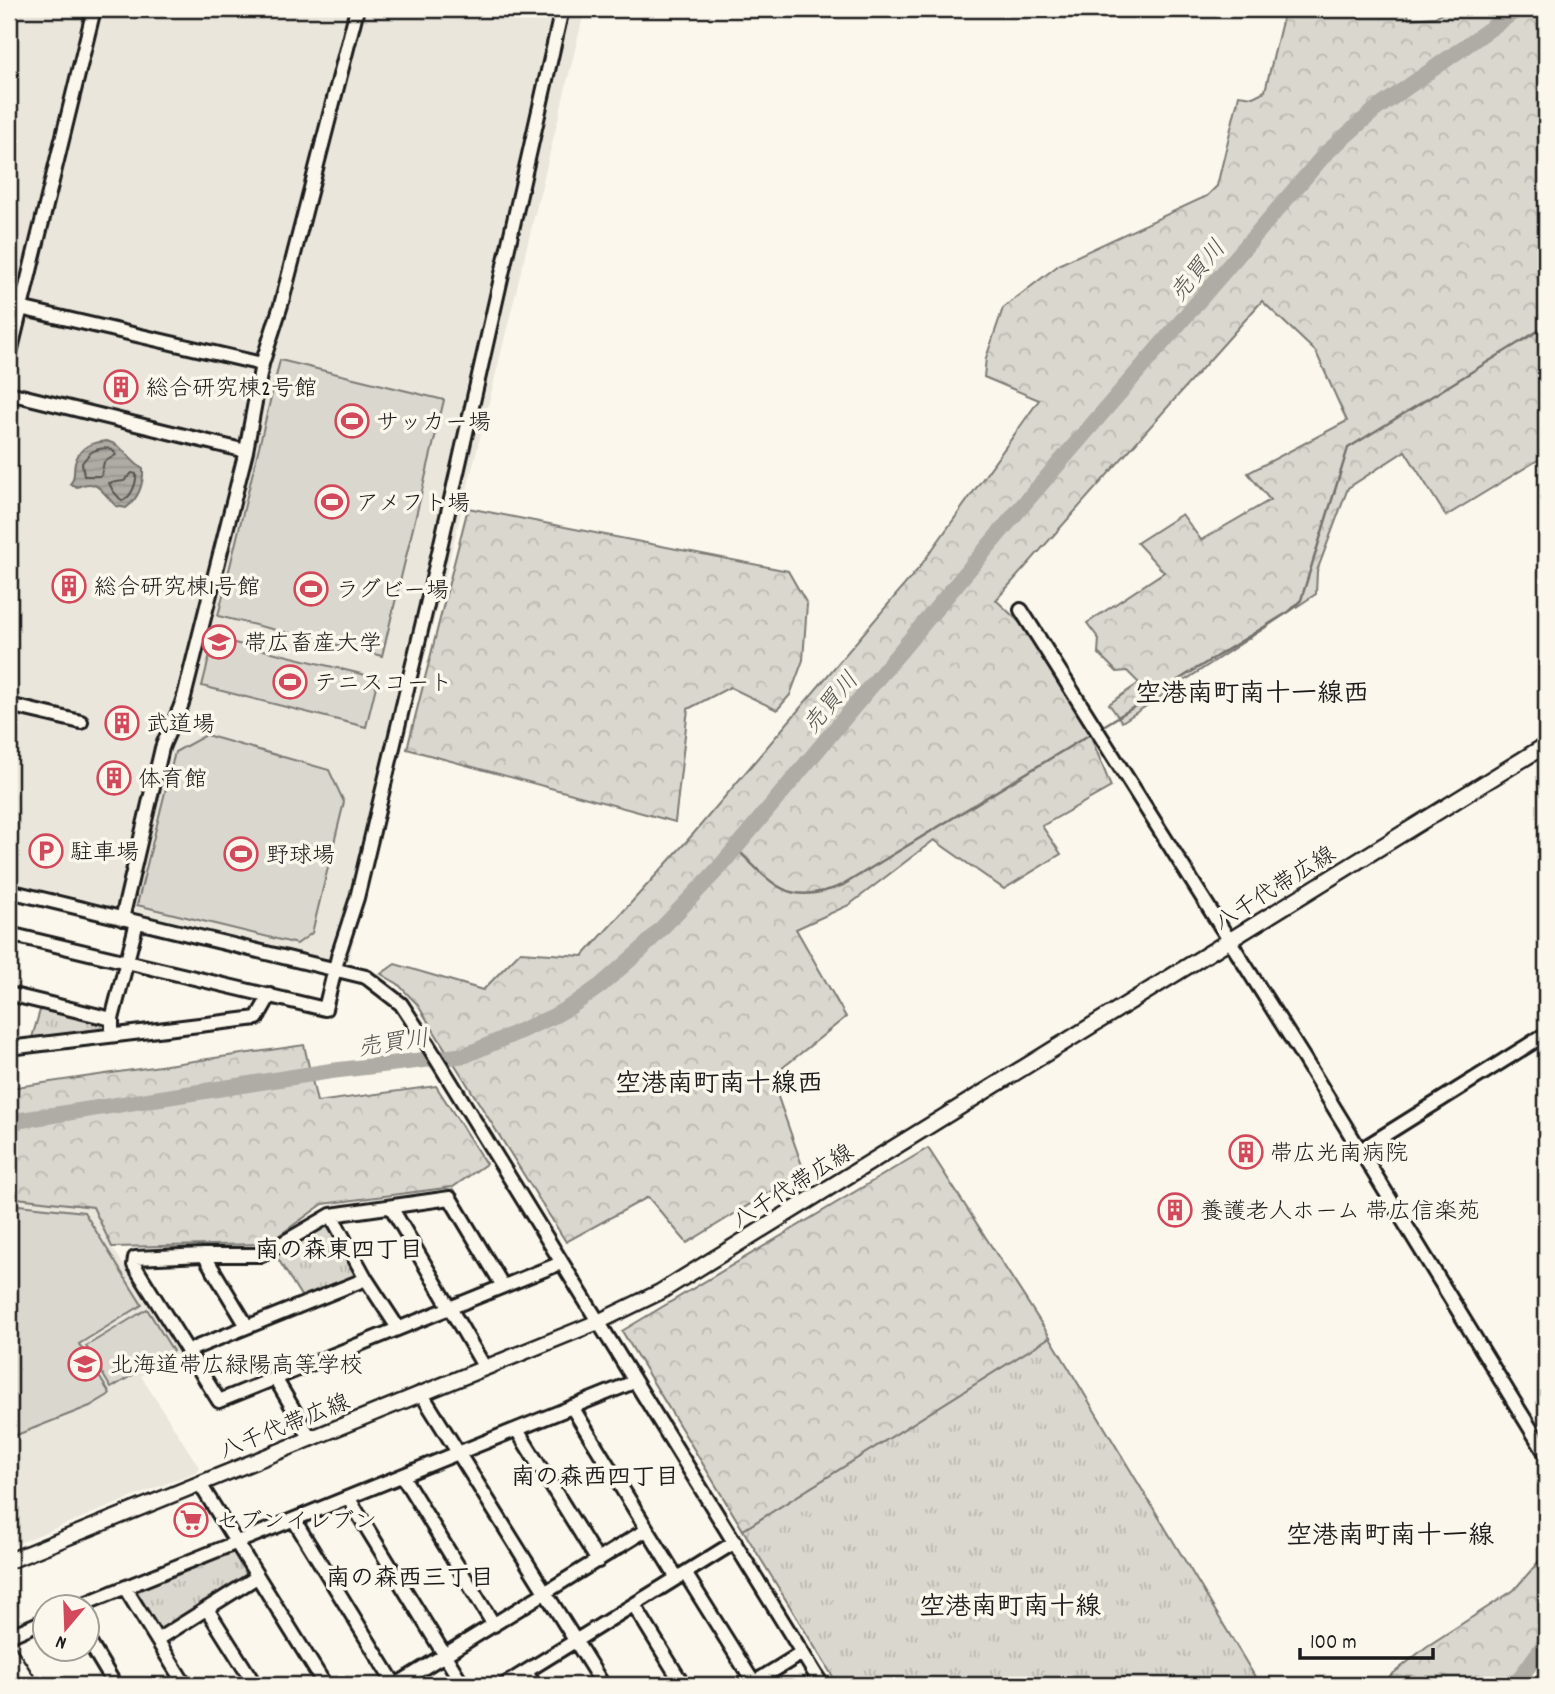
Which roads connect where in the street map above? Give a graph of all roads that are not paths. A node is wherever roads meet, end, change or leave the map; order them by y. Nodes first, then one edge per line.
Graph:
1 (94, 9) edge
2 (357, 9) edge
3 (562, 9) edge
4 (20, 308) junction
5 (9, 357) edge
6 (262, 363) junction
7 (9, 393) edge
8 (246, 450) junction
9 (1021, 610) dead end
10 (9, 705) edge
11 (81, 722) dead end
12 (1546, 745) edge
13 (9, 891) edge
14 (122, 919) junction
15 (137, 922) junction
16 (9, 934) edge
17 (1230, 941) junction
18 (127, 962) junction
19 (336, 969) junction
20 (9, 994) edge
21 (270, 995) junction
22 (112, 1020) junction
23 (1546, 1034) edge
24 (112, 1035) junction
25 (9, 1048) edge
26 (1359, 1151) junction
27 (391, 1207) junction
28 (331, 1215) junction
29 (204, 1255) junction
30 (561, 1262) junction
31 (366, 1279) junction
32 (503, 1286) junction
33 (450, 1306) junction
34 (598, 1322) junction
35 (247, 1326) junction
36 (398, 1328) junction
37 (187, 1351) junction
38 (485, 1368) junction
39 (275, 1378) junction
40 (635, 1382) junction
41 (421, 1394) junction
42 (572, 1407) junction
43 (517, 1430) junction
44 (310, 1439) junction
45 (458, 1452) junction
46 (1546, 1454) edge
47 (403, 1477) junction
48 (200, 1484) junction
49 (349, 1499) junction
50 (294, 1520) junction
51 (646, 1530) junction
52 (236, 1542) junction
53 (735, 1542) junction
54 (598, 1560) junction
55 (9, 1561) edge
56 (681, 1576) junction
57 (257, 1577) junction
58 (125, 1588) junction
59 (546, 1593) junction
60 (102, 1597) edge
61 (634, 1605) junction
62 (207, 1609) junction
63 (494, 1625) junction
64 (32, 1626) edge
65 (9, 1636) edge
66 (157, 1640) junction
67 (575, 1641) junction
68 (9, 1652) edge
69 (802, 1653) junction
70 (446, 1656) junction
71 (101, 1662) edge
72 (526, 1672) junction
73 (30, 1685) edge
74 (115, 1685) edge
75 (185, 1685) edge
76 (255, 1685) edge
77 (325, 1685) edge
78 (396, 1685) edge
79 (463, 1685) edge
80 (504, 1685) edge
81 (534, 1685) edge
82 (603, 1685) edge
83 (683, 1685) edge
84 (753, 1685) edge
85 (822, 1685) edge

1 - 4 street
2 - 6 street
3 - 19 street
4 - 5 street
4 - 6 street
6 - 8 street
7 - 8 street
8 - 14 street
9 - 17 street
10 - 11 street
12 - 17 main road, 八千代帯広線
13 - 14 street
14 - 15 street
15 - 18 street
15 - 19 street
16 - 18 street
17 - 26 street
17 - 34 main road, 八千代帯広線
18 - 21 street
18 - 22 street
19 - 21 street
19 - 30 street
20 - 22 street
21 - 24 street
22 - 24 street
23 - 26 street
24 - 25 street
26 - 46 street
27 - 28 street
27 - 32 street
27 - 33 street
28 - 29 street
28 - 31 street
29 - 35 street
29 - 37 street
30 - 32 street
30 - 34 street
31 - 35 street
31 - 36 street
32 - 33 street
33 - 36 street
33 - 38 street
34 - 38 main road, 八千代帯広線
34 - 40 street
35 - 37 street
36 - 39 street
37 - 39 street
38 - 41 main road, 八千代帯広線
39 - 44 street
40 - 42 street
40 - 53 street
41 - 44 main road, 八千代帯広線
41 - 45 street
42 - 43 street
42 - 51 street
43 - 45 street
43 - 54 street
44 - 48 main road, 八千代帯広線
45 - 47 street
45 - 59 street
47 - 49 street
47 - 63 street
48 - 52 street
48 - 55 main road, 八千代帯広線
49 - 50 street
49 - 70 street
50 - 52 street
50 - 78 street
51 - 54 street
51 - 56 street
52 - 57 street
52 - 58 street
53 - 56 street
53 - 69 street
54 - 59 street
56 - 61 street
56 - 84 street
57 - 62 street
57 - 77 street
58 - 60 street
58 - 66 street
59 - 63 street
59 - 67 street
61 - 67 street
61 - 83 street
62 - 66 street
62 - 76 street
63 - 70 street
64 - 65 street
66 - 75 street
67 - 72 street
67 - 82 street
68 - 73 main road
69 - 84 street
69 - 85 street
70 - 78 street
70 - 79 street
71 - 74 street
72 - 80 street
72 - 81 street

